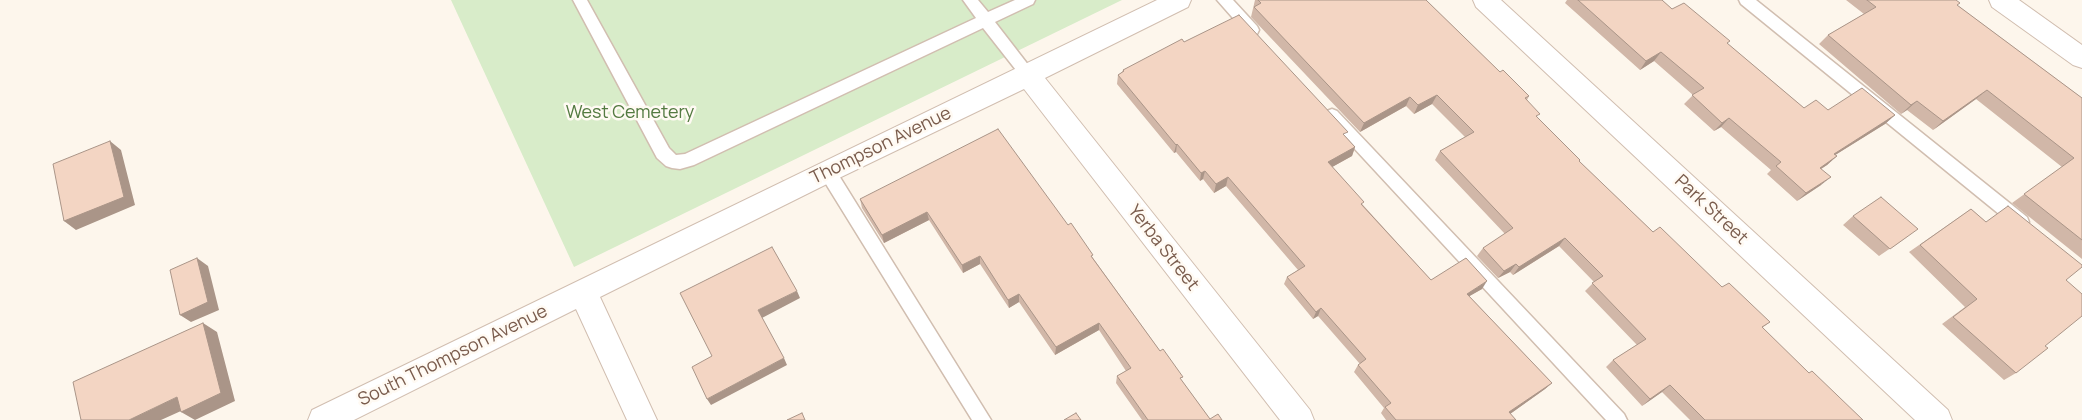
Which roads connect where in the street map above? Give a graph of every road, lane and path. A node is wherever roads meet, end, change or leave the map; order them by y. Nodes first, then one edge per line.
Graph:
1 (580, 0) edge
2 (970, 0) edge
3 (1028, 0) edge
4 (1179, 0) edge
5 (1224, 0) edge
6 (1485, 0) edge
7 (1746, 0) edge
8 (2001, 0) edge
9 (986, 20) junction
10 (1261, 40) edge
11 (2082, 58) edge
12 (1028, 75) junction
13 (1324, 106) edge
14 (827, 171) junction
15 (2034, 233) edge
16 (582, 292) junction
17 (323, 420) edge
18 (642, 420) edge
19 (982, 420) edge
20 (1299, 420) edge
21 (1618, 420) edge
22 (1937, 420) edge

1 - 9 lane
2 - 9 lane
3 - 9 lane
4 - 12 street, Thompson Avenue
5 - 10 lane
6 - 22 street, Park Street
7 - 15 lane
8 - 11 street
9 - 12 lane
12 - 14 street, Thompson Avenue
12 - 20 street, Yerba Street
13 - 21 lane
14 - 16 street, Thompson Avenue
14 - 19 lane
16 - 17 street, South Thompson Avenue
16 - 18 street

